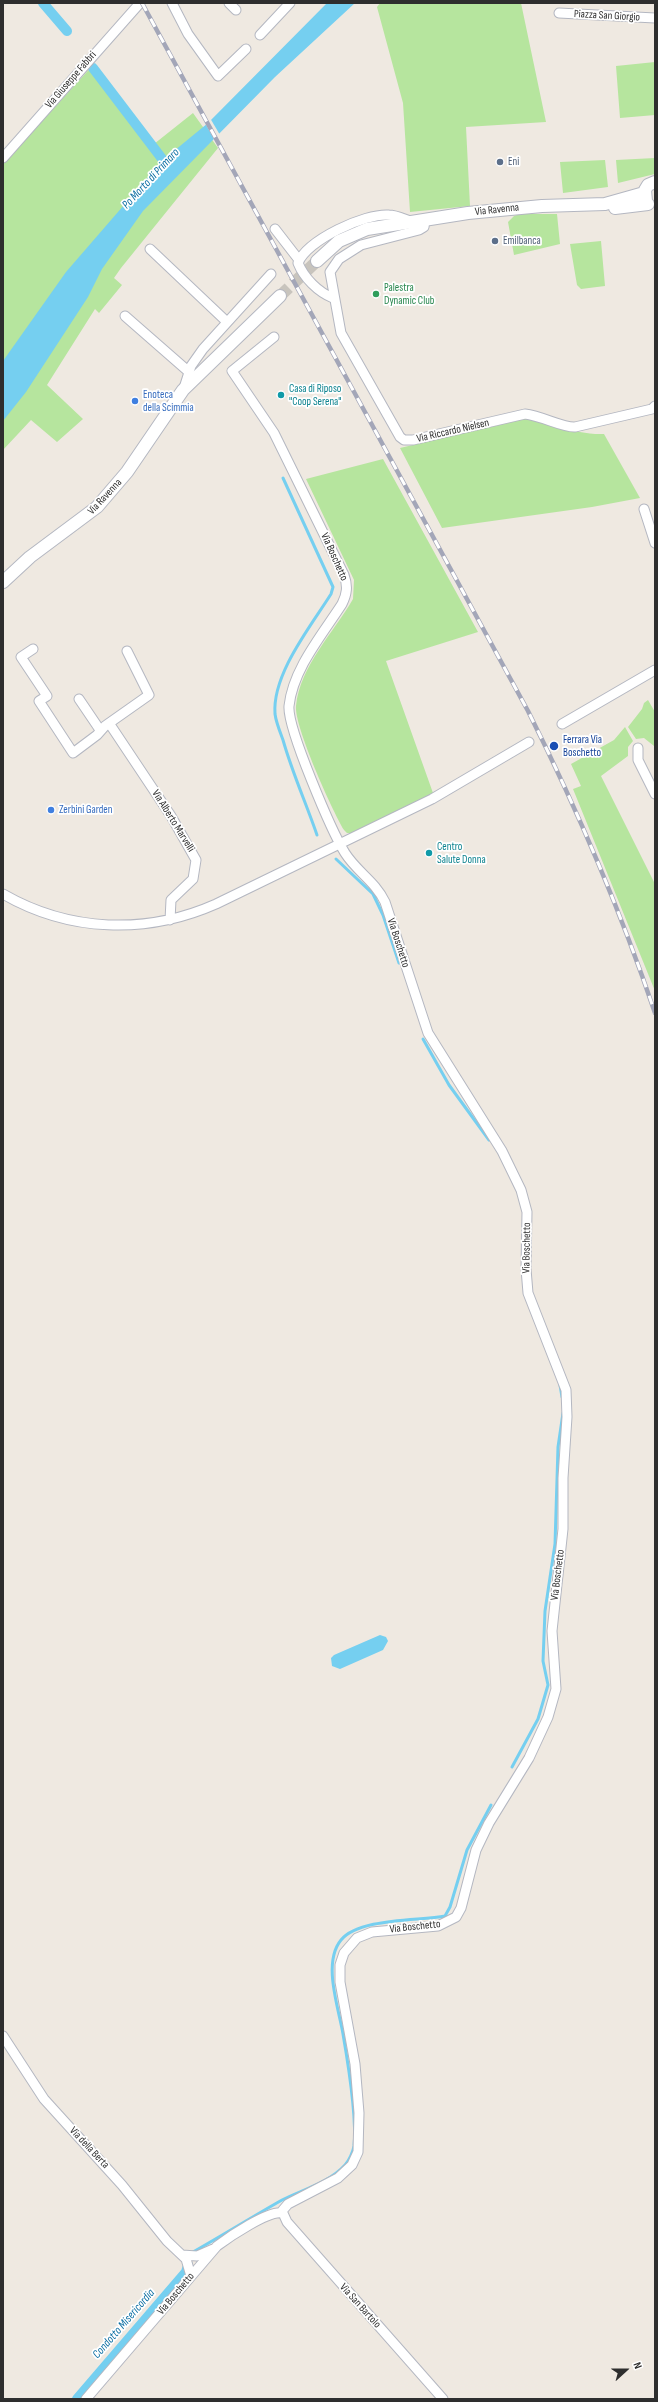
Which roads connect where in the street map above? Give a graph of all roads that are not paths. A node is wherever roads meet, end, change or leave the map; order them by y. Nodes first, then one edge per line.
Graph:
1 (140, 3) edge
2 (172, 3) edge
3 (229, 3) edge
4 (290, 3) edge
5 (236, 10) dead end
6 (559, 13) dead end
7 (655, 18) edge
8 (260, 35) dead end
9 (246, 49) dead end
10 (3, 158) edge
11 (655, 182) edge
12 (649, 202) edge
13 (419, 221) junction
14 (275, 229) dead end
15 (150, 249) dead end
16 (317, 261) tunnel mouth
17 (299, 263) junction
18 (271, 274) dead end
19 (280, 296) tunnel mouth
20 (334, 298) junction
21 (125, 316) dead end
22 (227, 322) junction
23 (274, 336) dead end
24 (189, 372) junction
25 (183, 390) junction
26 (655, 406) edge
27 (644, 509) dead end
28 (655, 543) edge
29 (3, 582) edge
30 (33, 649) dead end
31 (127, 651) dead end
32 (655, 670) edge
33 (79, 699) dead end
34 (109, 723) junction
35 (562, 724) dead end
36 (100, 730) junction
37 (529, 742) dead end
38 (638, 748) dead end
39 (655, 794) edge
40 (340, 844) junction
41 (3, 894) edge
42 (170, 920) junction
43 (3, 2036) edge
44 (282, 2212) junction
45 (217, 2246) junction
46 (182, 2255) junction
47 (191, 2276) junction
48 (86, 2399) edge
49 (443, 2399) edge

1 - 10 street, Via Giuseppe Fabbri
2 - 9 street
3 - 5 street
4 - 8 street
6 - 7 street, Piazza San Giorgio
11 - 12 main road, Via Ravenna
12 - 13 main road, Via Ravenna
13 - 16 main road, Via Ravenna
13 - 17 street, Via Ravenna
13 - 20 street, Via Riccardo Nielsen
14 - 17 street
15 - 22 street
17 - 20 street
18 - 22 street, Via Ravenna
19 - 25 main road, Via Ravenna
20 - 26 street, Via Riccardo Nielsen
21 - 24 street
22 - 24 street, Via Ravenna
23 - 40 street, Via Boschetto
24 - 25 street, Via Ravenna
25 - 29 main road, Via Ravenna
27 - 28 street
30 - 36 street
31 - 34 street
32 - 35 street
33 - 36 street
34 - 36 street
34 - 42 street, Via Alberto Marvelli
37 - 40 street
38 - 39 street
40 - 42 street
40 - 44 street, Via Boschetto
41 - 42 street
43 - 46 street, Via della Berta
44 - 45 street, Via Boschetto
44 - 49 street, Via San Bartolo
45 - 46 street
45 - 47 street, Via Boschetto
46 - 47 street, Via della Berta
47 - 48 street, Via Boschetto

